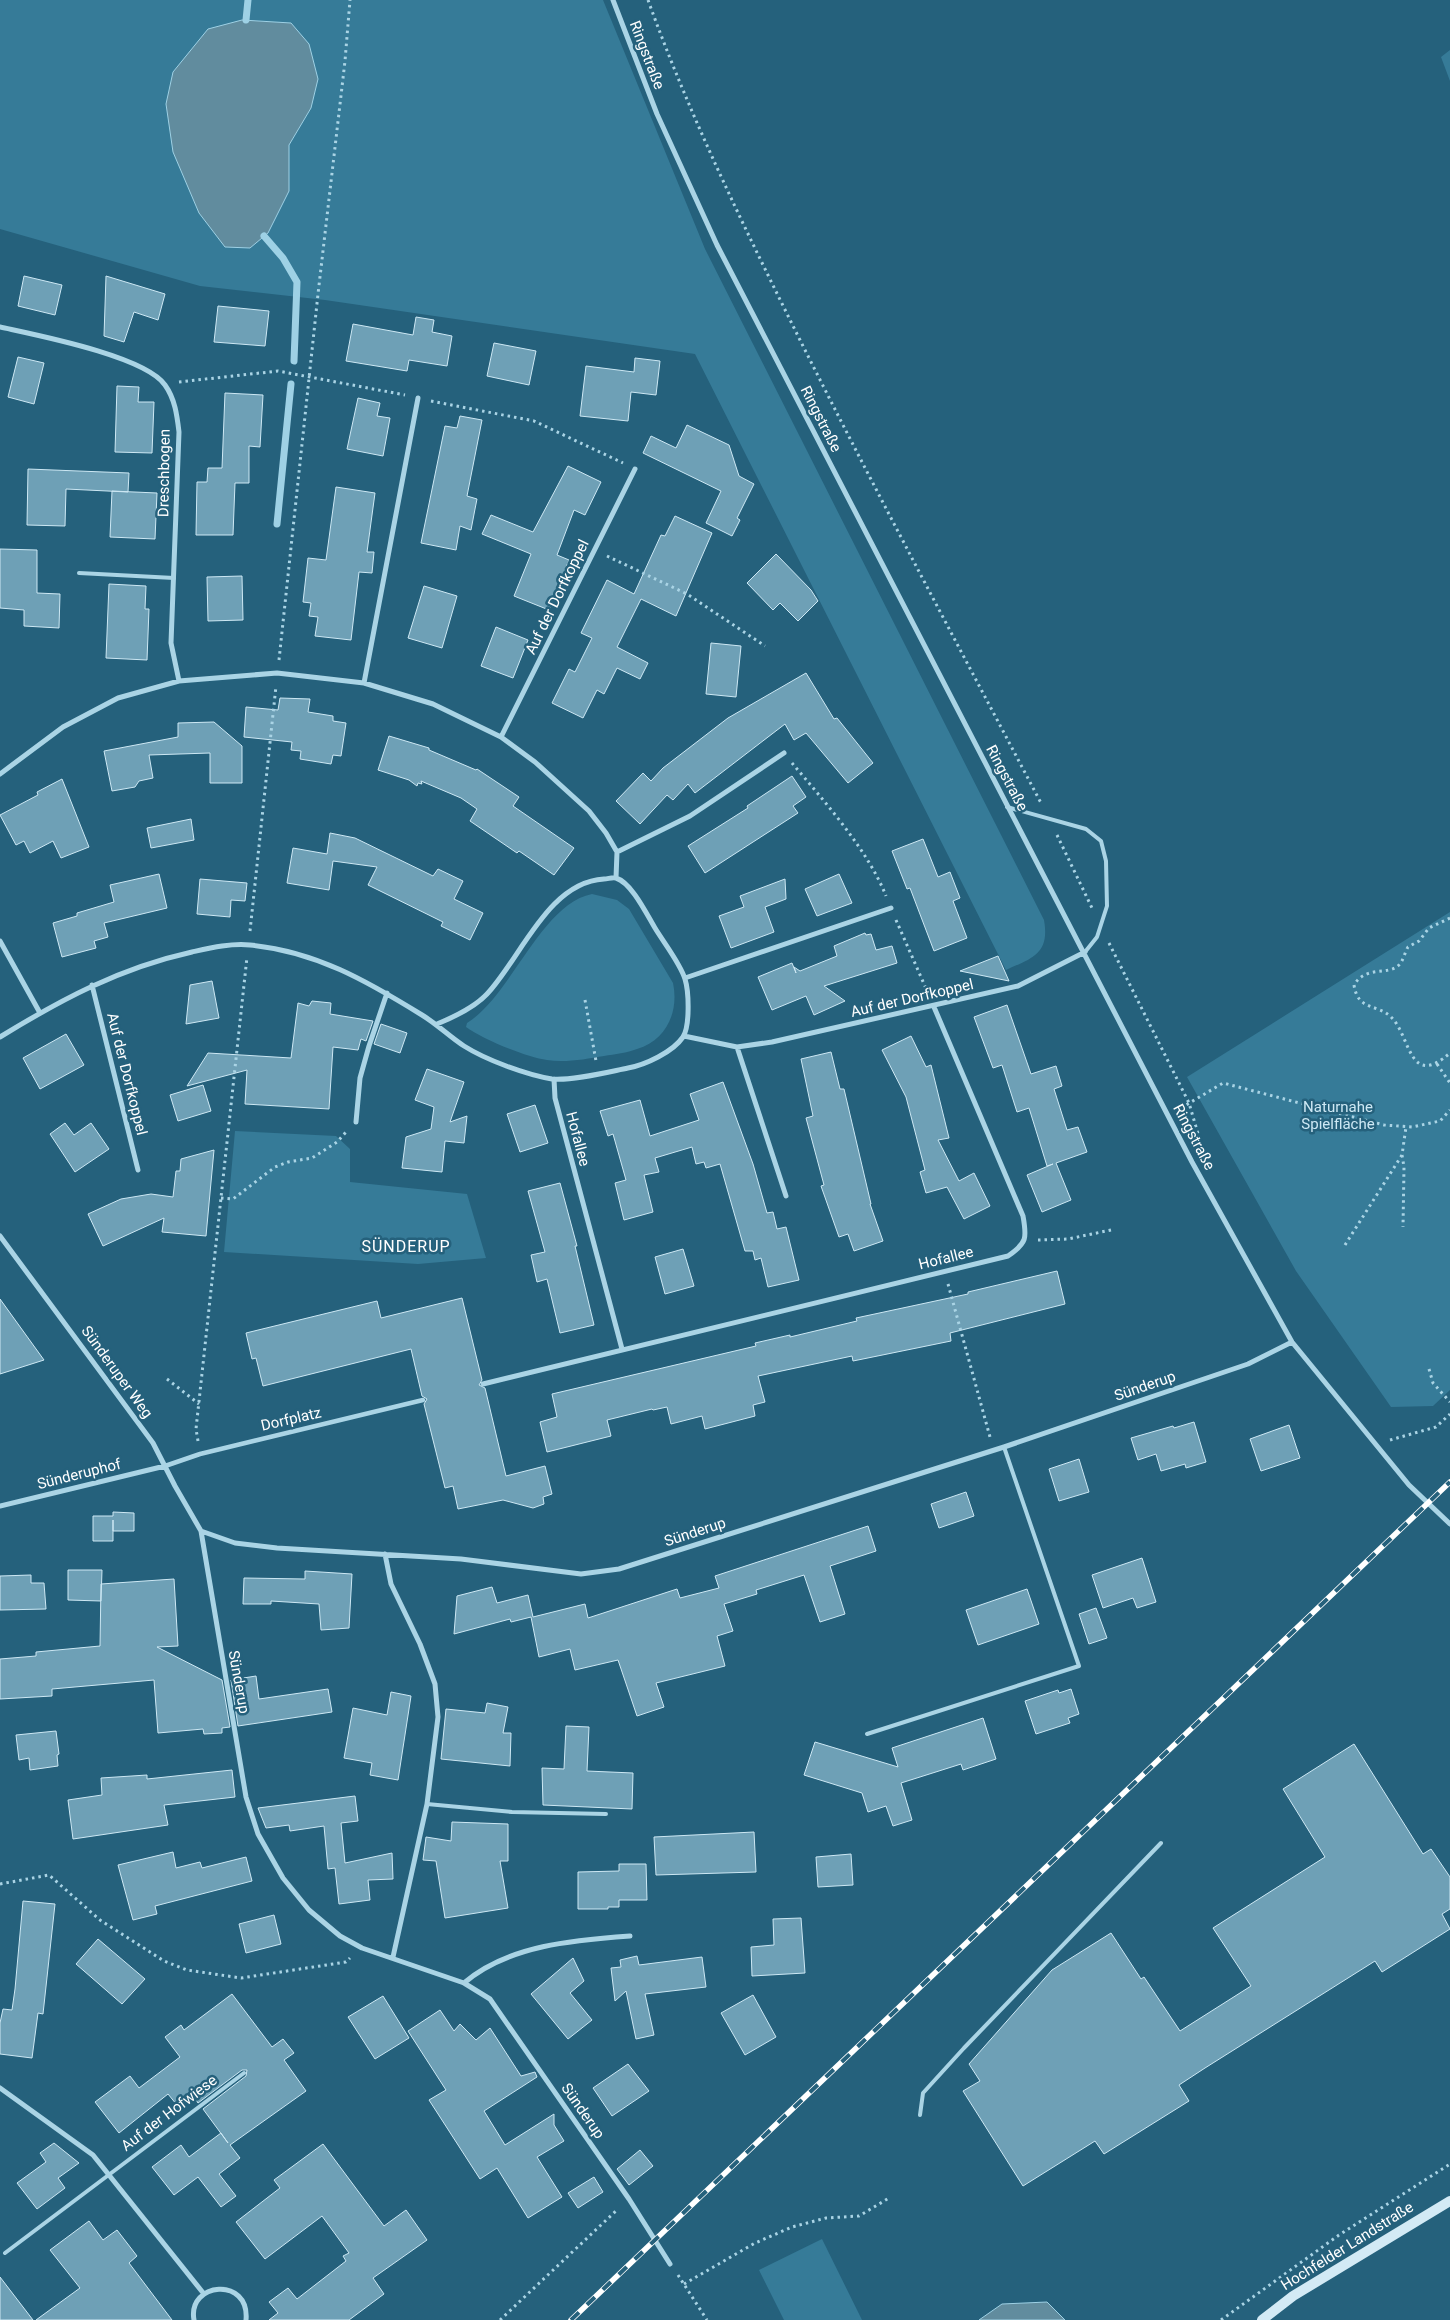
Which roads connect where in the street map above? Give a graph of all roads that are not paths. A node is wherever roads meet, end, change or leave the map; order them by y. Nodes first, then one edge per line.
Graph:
1 (613, 0) edge
2 (0, 327) edge
3 (418, 398) dead end
4 (635, 469) dead end
5 (79, 573) dead end
6 (174, 578) junction
7 (179, 681) junction
8 (364, 683) junction
9 (501, 737) junction
10 (784, 753) road end
11 (0, 774) edge
12 (1007, 807) junction
13 (616, 852) junction
14 (616, 878) junction
15 (891, 908) road end
16 (0, 941) edge
17 (1085, 952) junction
18 (685, 978) junction
19 (92, 985) junction
20 (387, 993) junction
21 (934, 1007) junction
22 (40, 1013) junction
23 (437, 1024) junction
24 (684, 1036) junction
25 (0, 1037) edge
26 (738, 1046) junction
27 (554, 1079) junction
28 (356, 1122) road end
29 (138, 1170) dead end
30 (786, 1196) dead end
31 (0, 1236) edge
32 (1292, 1342) junction
33 (622, 1349) junction
34 (484, 1384) dead end
35 (423, 1400) dead end
36 (1004, 1447) junction
37 (165, 1466) junction
38 (0, 1506) edge
39 (1450, 1524) edge
40 (201, 1531) junction
41 (385, 1554) junction
42 (867, 1734) dead end
43 (427, 1804) junction
44 (606, 1814) dead end
45 (1161, 1843) dead end
46 (630, 1936) dead end
47 (393, 1957) junction
48 (464, 1983) junction
49 (244, 2073) dead end
50 (0, 2088) edge
51 (920, 2115) dead end
52 (109, 2173) junction
53 (1450, 2201) edge
54 (5, 2253) dead end
55 (670, 2264) road end
56 (204, 2294) junction
57 (194, 2320) edge
58 (246, 2320) edge
59 (1262, 2320) edge

1 - 12 street, Ringstraße
2 - 6 street, Dreschbogen
3 - 8 street
4 - 9 street, Auf der Dorfkoppel
5 - 6 lane
6 - 7 street, Dreschbogen
7 - 8 street
7 - 11 street
8 - 9 street
9 - 13 street
10 - 13 street
12 - 17 street, Ringstraße
12 - 17 lane
13 - 14 street
14 - 18 street
14 - 23 street
15 - 18 street
16 - 22 street
17 - 21 street, Auf der Dorfkoppel
17 - 32 street, Ringstraße
18 - 24 street
19 - 20 street
19 - 22 street
19 - 29 street, Auf der Dorfkoppel
20 - 23 street
20 - 28 street
21 - 26 street, Auf der Dorfkoppel
21 - 33 street, Hofallee
22 - 25 street
23 - 27 street
24 - 26 street, Auf der Dorfkoppel
24 - 27 street
26 - 30 street
27 - 33 street, Hofallee
31 - 37 street, Sünderuper Weg
32 - 36 street, Sünderup
32 - 39 street, Ringstraße
33 - 34 street, Hofallee
35 - 37 street, Dorfplatz
36 - 41 street, Sünderup
36 - 42 lane
37 - 38 street, Sünderuphof
37 - 40 street, Sünderuper Weg
40 - 41 street, Sünderup
40 - 47 street, Sünderup
41 - 43 street
43 - 44 lane
43 - 47 street
45 - 51 lane
46 - 48 street
47 - 48 street, Sünderup
48 - 55 street, Sünderup
49 - 52 lane, Auf der Hofwiese
50 - 52 street
52 - 54 lane, Auf der Hofwiese
52 - 56 street
53 - 59 main road, Hochfelder Landstraße
56 - 57 street
56 - 58 street

